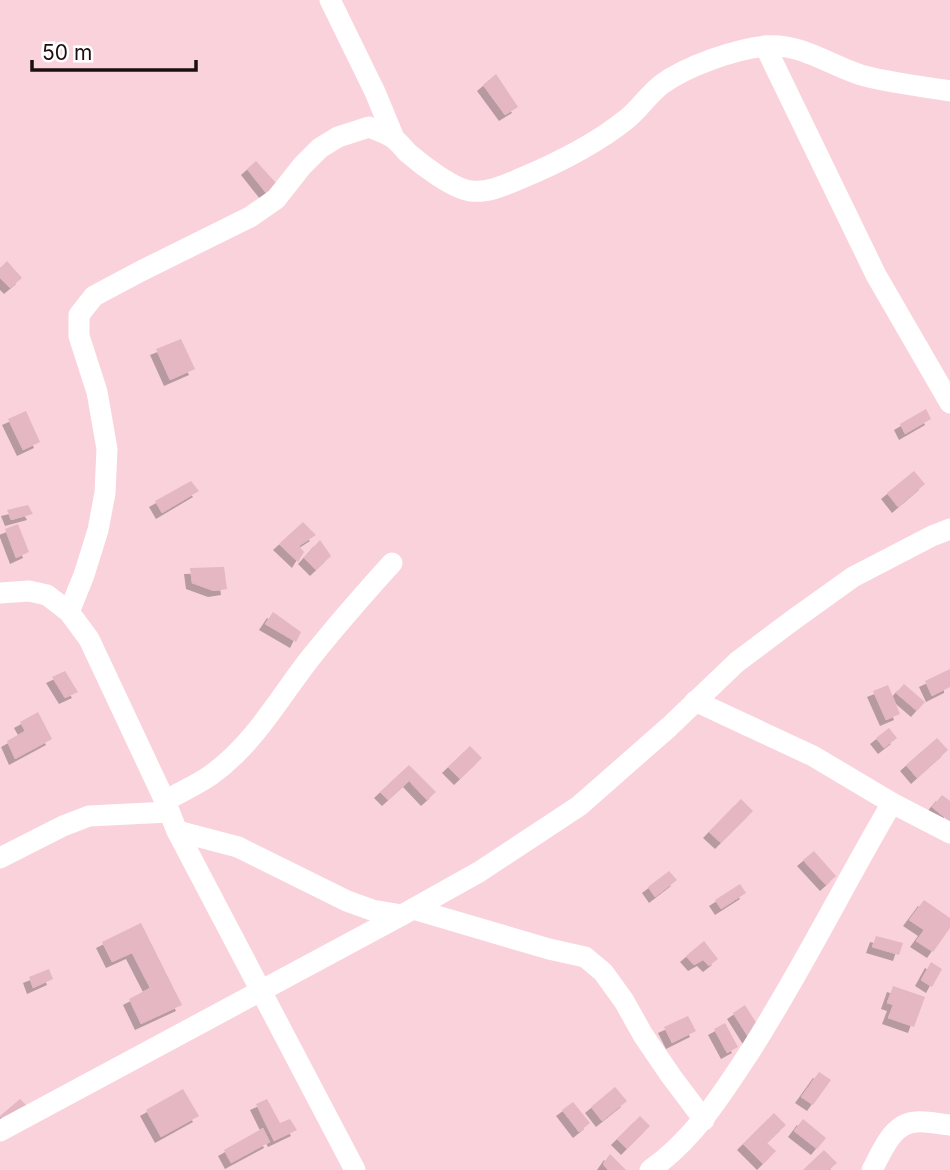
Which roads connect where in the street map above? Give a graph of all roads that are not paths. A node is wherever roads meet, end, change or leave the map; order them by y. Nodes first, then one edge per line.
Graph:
1 (330, 0) edge
2 (765, 46) junction
3 (950, 91) edge
4 (394, 138) junction
5 (950, 403) edge
6 (950, 529) edge
7 (392, 563) dead end
8 (0, 593) edge
9 (69, 612) junction
10 (695, 701) junction
11 (892, 803) junction
12 (170, 815) junction
13 (950, 833) edge
14 (0, 858) edge
15 (408, 912) junction
16 (261, 991) junction
17 (704, 1120) junction
18 (950, 1125) edge
19 (0, 1131) edge
20 (355, 1170) edge
21 (650, 1170) edge
22 (872, 1170) edge

1 - 4 street
2 - 3 street
2 - 4 street
2 - 5 street
4 - 9 street
6 - 10 street
7 - 12 street
8 - 9 street
9 - 12 street
10 - 11 street
10 - 15 street
11 - 13 street
11 - 17 street
12 - 14 street
12 - 15 street
12 - 16 street
15 - 16 street
15 - 17 street
16 - 19 street
16 - 20 street
17 - 21 street
18 - 22 street

